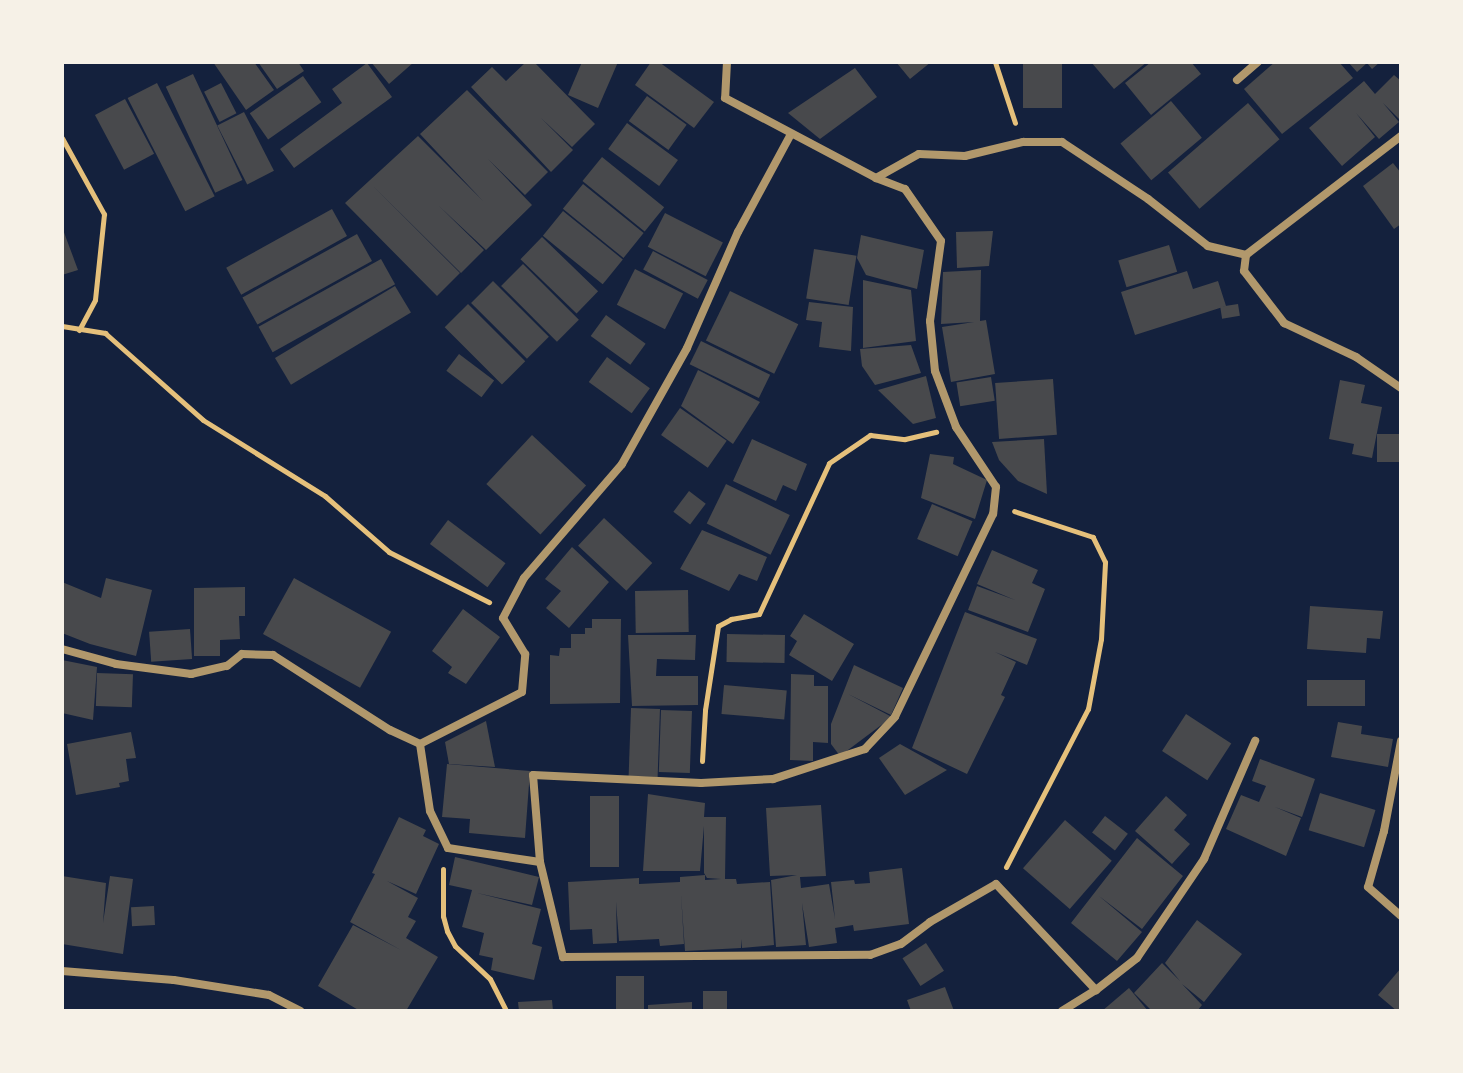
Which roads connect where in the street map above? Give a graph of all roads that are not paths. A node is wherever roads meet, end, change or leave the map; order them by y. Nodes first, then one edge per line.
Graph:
1 (727, 62) edge
2 (1258, 62) edge
3 (1237, 80) dead end
4 (791, 134) junction
5 (1401, 136) edge
6 (876, 178) junction
7 (1246, 255) junction
8 (1401, 388) edge
9 (62, 649) edge
10 (1255, 741) dead end
11 (1401, 741) edge
12 (420, 744) junction
13 (540, 862) junction
14 (1401, 916) edge
15 (62, 971) edge
16 (1096, 990) junction
17 (300, 1011) edge
18 (1062, 1011) edge

1 - 4 street
2 - 3 street
4 - 6 street
4 - 12 street
5 - 7 street
6 - 7 street
6 - 13 street
7 - 8 street
9 - 12 street
10 - 16 street
11 - 14 street
12 - 13 street
13 - 16 street
15 - 17 street
16 - 18 street

